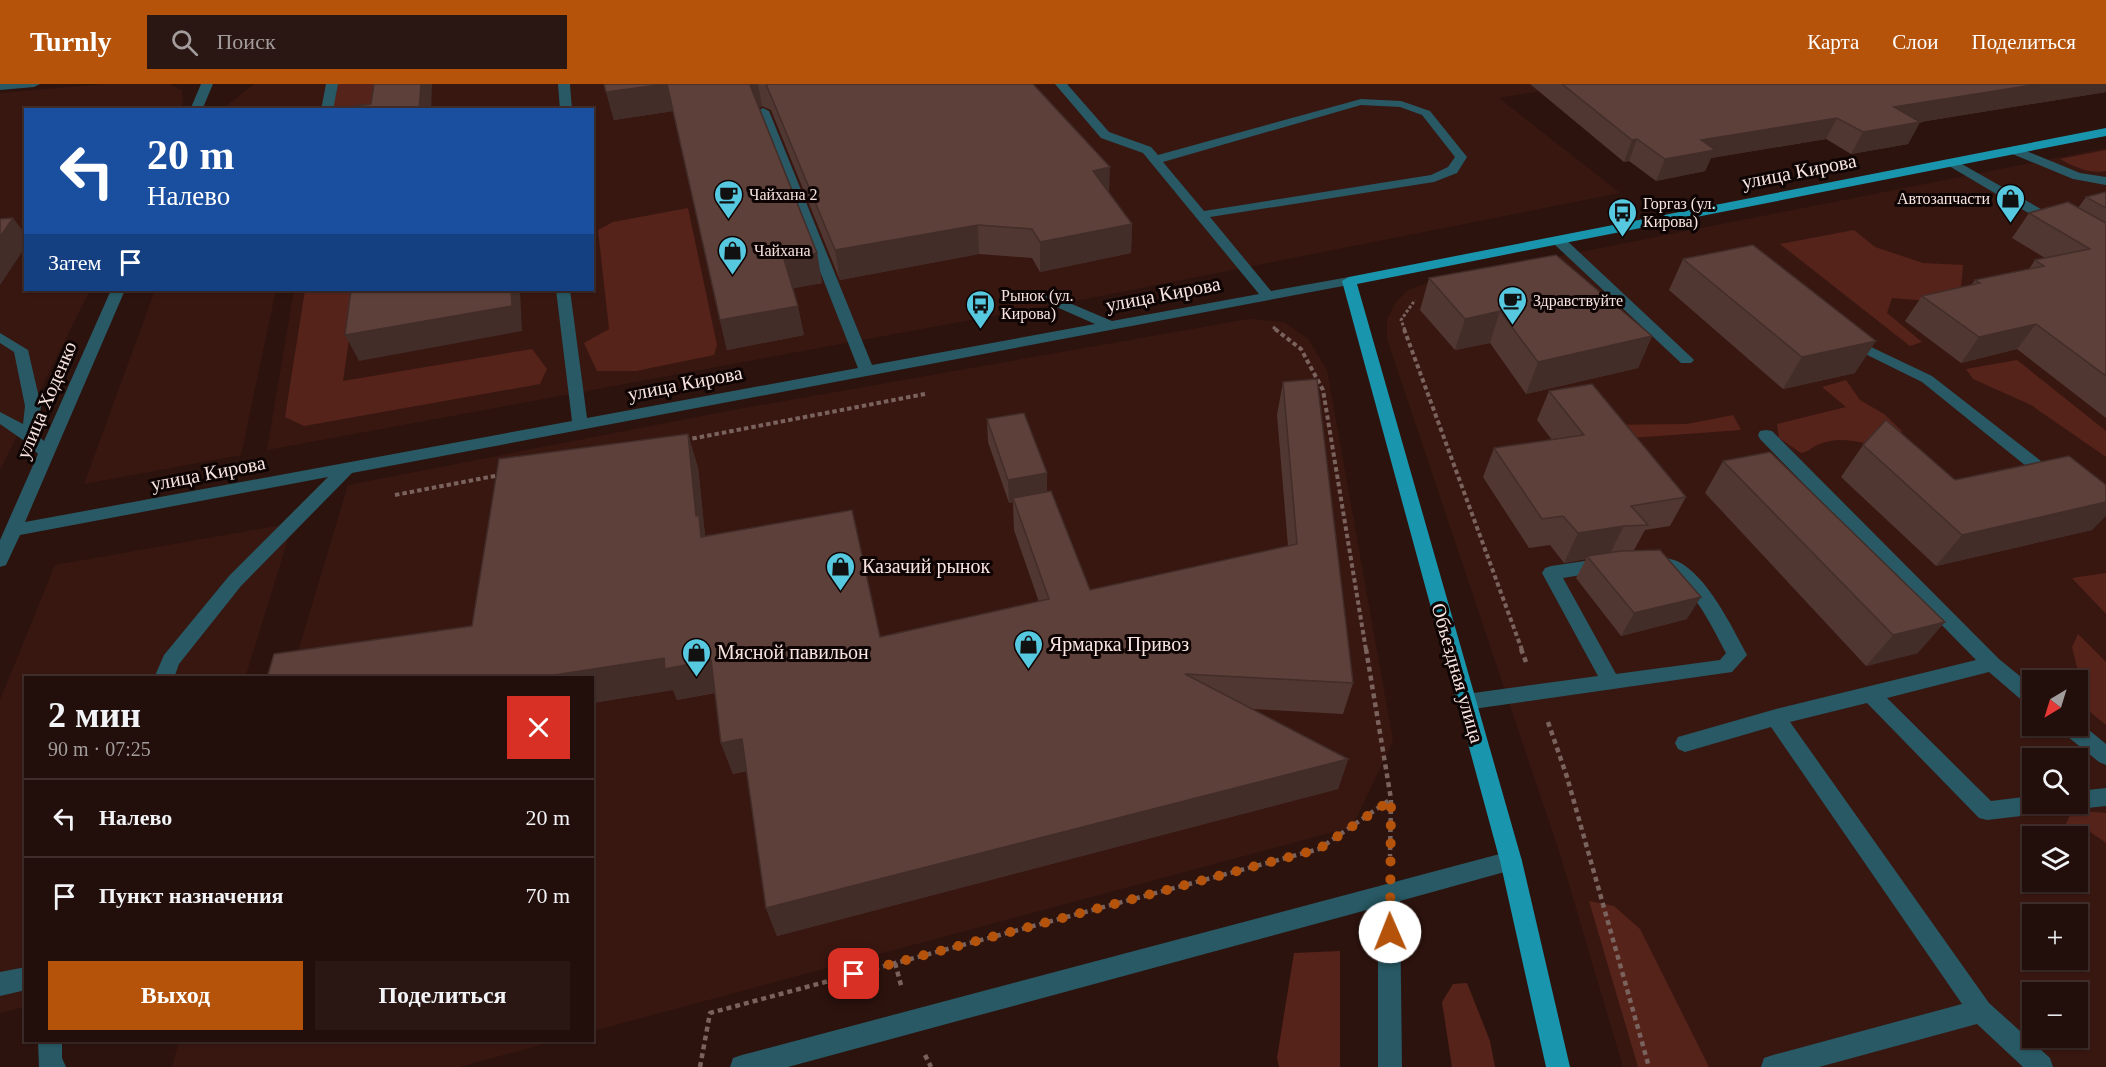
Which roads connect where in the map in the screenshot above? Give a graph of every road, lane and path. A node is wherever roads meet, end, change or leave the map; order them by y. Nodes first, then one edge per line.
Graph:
1 (34, 84) edge
2 (207, 84) edge
3 (332, 84) edge
4 (564, 84) edge
5 (1061, 84) edge
6 (0, 87) edge
7 (197, 108) edge
8 (327, 108) edge
9 (567, 108) edge
10 (763, 111) edge
11 (2106, 132) edge
12 (2014, 150) junction
13 (1155, 160) junction
14 (1953, 162) junction
15 (2106, 181) edge
16 (1201, 215) junction
17 (2067, 230) edge
18 (1557, 240) junction
19 (1349, 280) junction
20 (118, 291) edge
21 (563, 291) edge
22 (1041, 295) dead end
23 (1268, 296) junction
24 (1110, 325) junction
25 (1273, 327) dead end
26 (1833, 333) edge
27 (0, 337) edge
28 (1686, 360) dead end
29 (866, 370) junction
30 (0, 417) edge
31 (580, 424) junction
32 (1766, 435) dead end
33 (29, 436) junction
34 (47, 453) junction
35 (347, 468) junction
36 (2061, 486) edge
37 (14, 530) junction
38 (0, 560) edge
39 (1621, 564) edge
40 (1645, 564) edge
41 (1992, 664) junction
42 (165, 676) edge
43 (1610, 681) junction
44 (2022, 689) edge
45 (1871, 694) junction
46 (1466, 702) junction
47 (1776, 717) junction
48 (2081, 736) edge
49 (1685, 743) dead end
50 (2106, 756) edge
51 (2106, 797) edge
52 (2088, 799) edge
53 (1391, 800) junction
54 (2022, 807) edge
55 (1511, 861) junction
56 (1389, 894) junction
57 (24, 978) edge
58 (0, 984) edge
59 (1981, 1011) junction
60 (50, 1042) edge
61 (54, 1067) edge
62 (700, 1067) edge
63 (742, 1067) edge
64 (1390, 1067) edge
65 (1558, 1067) edge
66 (1773, 1067) edge
67 (2041, 1067) edge

1 - 6 street
2 - 7 street
3 - 8 street
4 - 9 street
5 - 13 street
10 - 29 street
11 - 12 main road, улица Кирова
12 - 14 main road, улица Кирова
12 - 15 street
13 - 16 street
13 - 16 street
14 - 17 street
14 - 18 main road, улица Кирова
16 - 23 street
18 - 19 main road, улица Кирова
18 - 28 street
19 - 23 street, улица Кирова
19 - 46 main road, Объездная улица
20 - 34 street, улица Ходенко
21 - 31 street
22 - 24 street
23 - 24 street, улица Кирова
24 - 29 street, улица Кирова
25 - 53 path
26 - 36 street
27 - 33 street
29 - 31 street, улица Кирова
30 - 33 street
31 - 35 street, улица Кирова
32 - 41 street
33 - 34 street
34 - 37 street, улица Ходенко
35 - 37 street, улица Кирова
35 - 42 street
37 - 38 street, улица Ходенко
39 - 43 street
40 - 43 street
41 - 44 street
41 - 45 street
43 - 46 street
45 - 47 street
45 - 54 street
46 - 55 main road, Объездная улица
47 - 49 street
47 - 59 street
48 - 50 street
51 - 52 street
53 - 56 path
53 - 62 path
55 - 56 street
55 - 65 main road, Объездная улица
56 - 63 street
56 - 64 street
57 - 58 street
59 - 66 street
59 - 67 street
60 - 61 street

